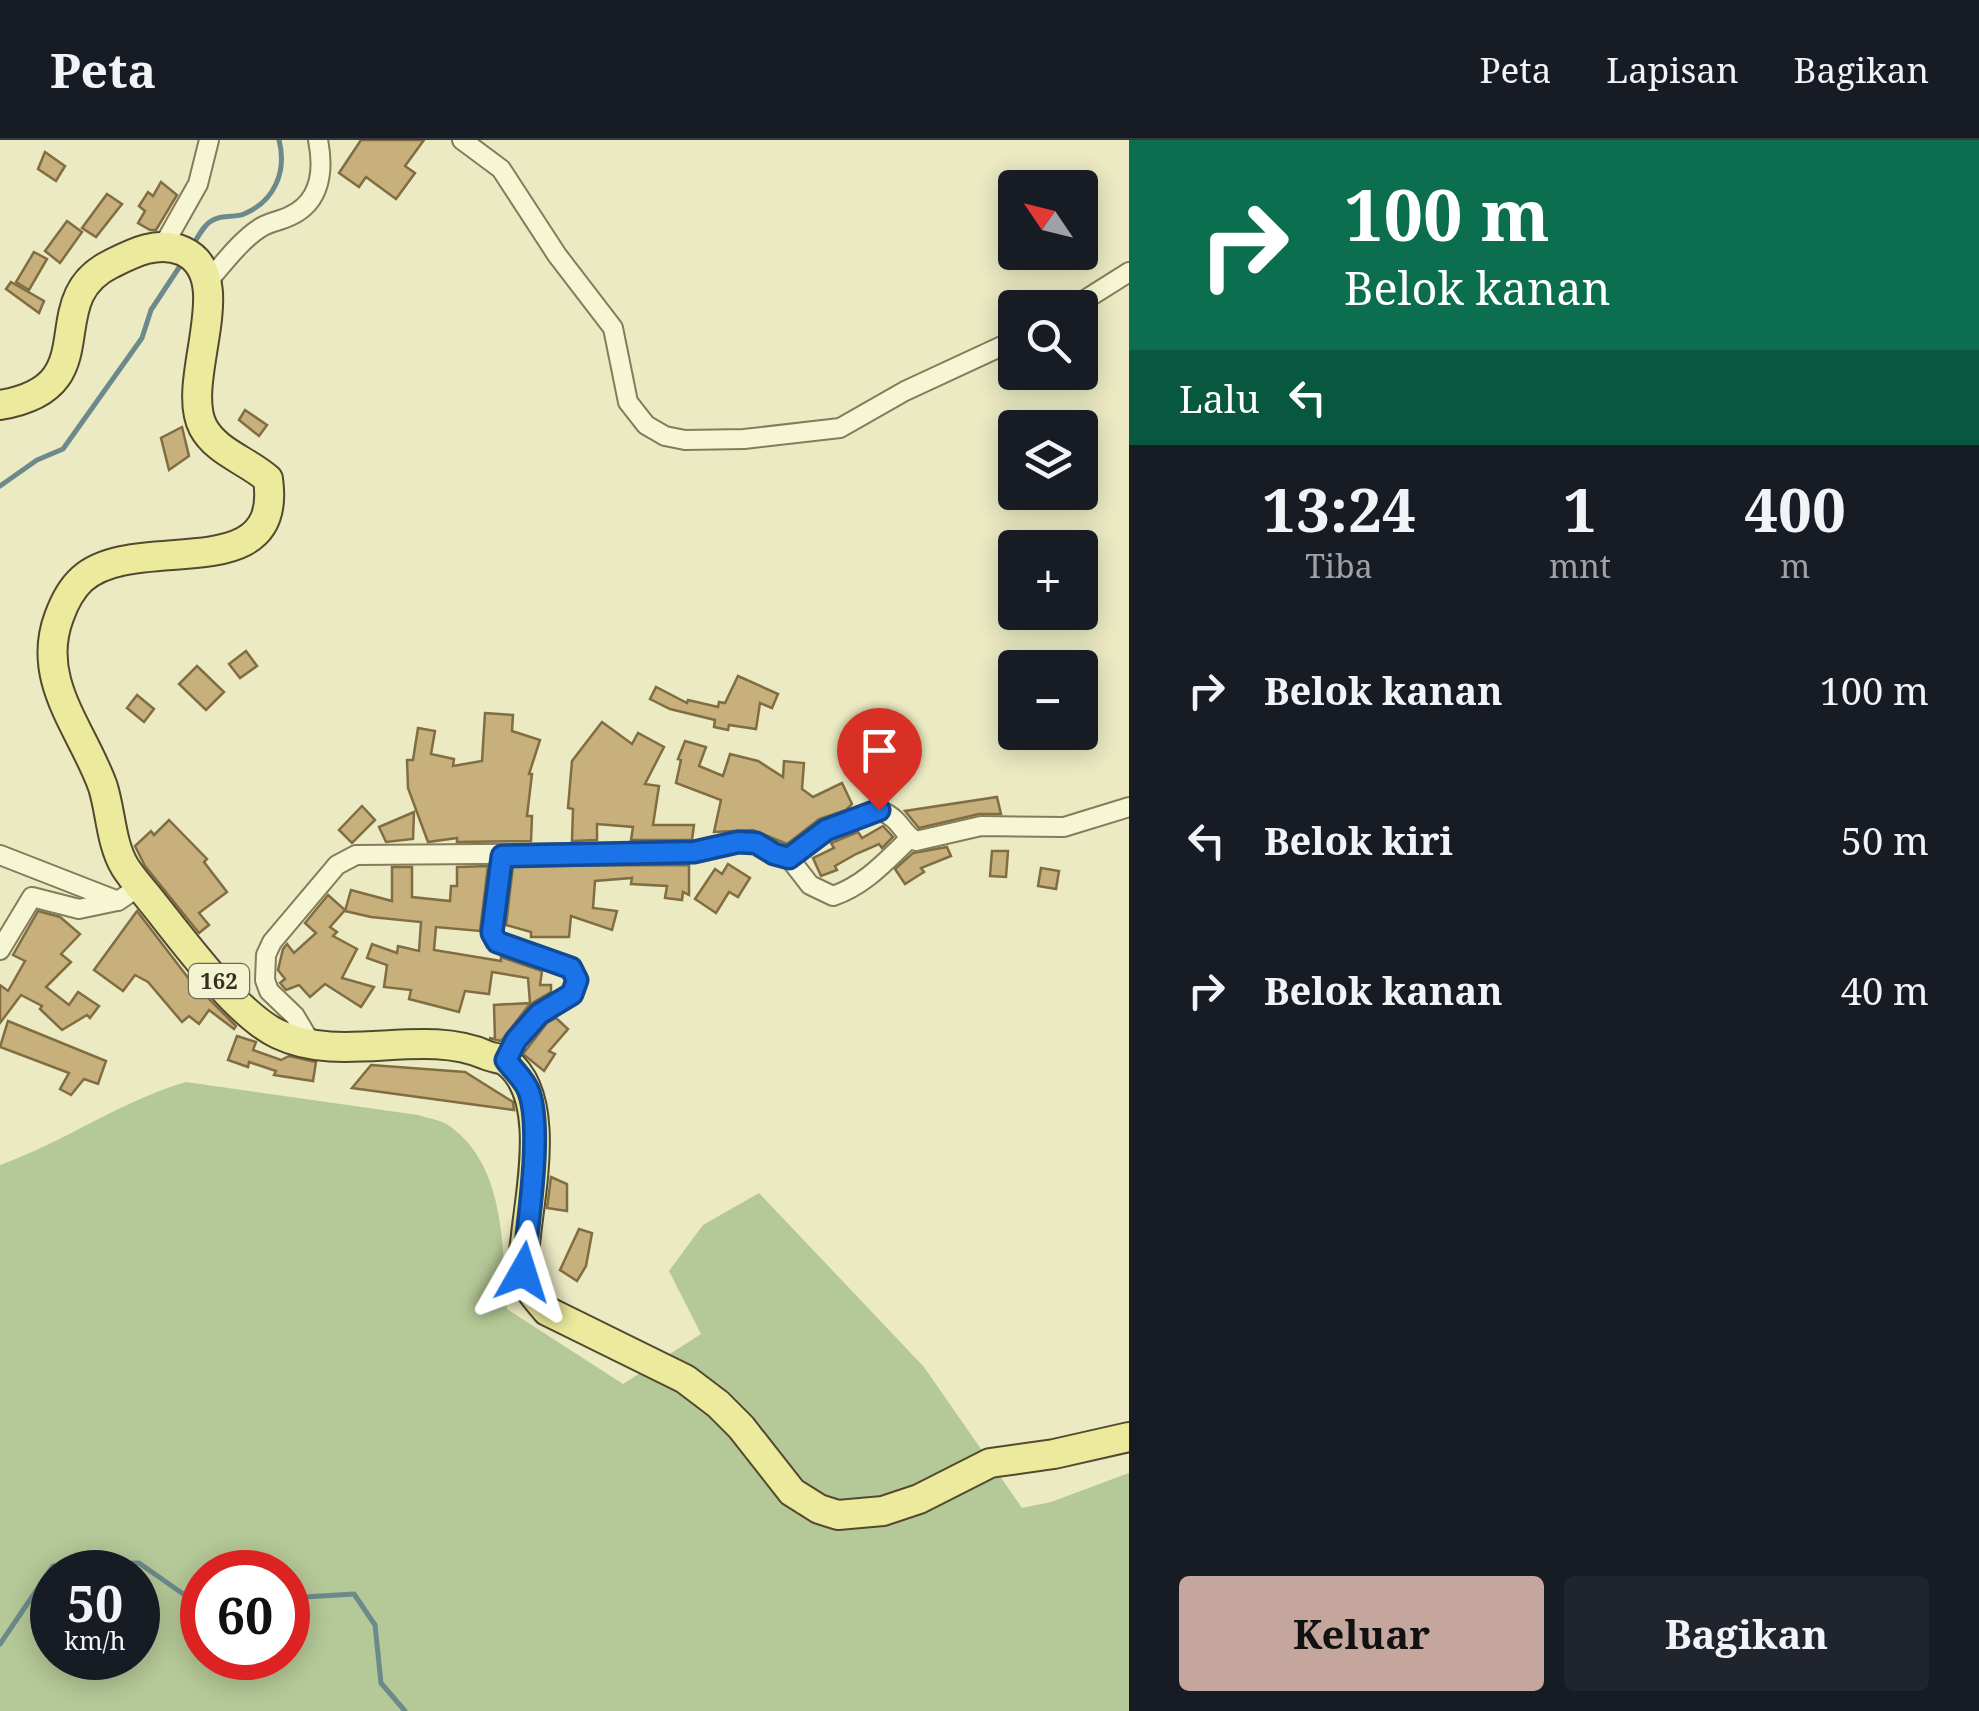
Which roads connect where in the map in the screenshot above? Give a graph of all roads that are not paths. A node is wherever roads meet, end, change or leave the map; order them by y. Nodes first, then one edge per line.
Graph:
1 (209, 140) edge
2 (318, 140) edge
3 (462, 140) edge
4 (163, 246) junction
5 (1129, 272) edge
6 (210, 280) junction
7 (1098, 292) edge
8 (998, 348) edge
9 (0, 405) edge
10 (1129, 807) edge
11 (910, 838) junction
12 (0, 855) edge
13 (502, 856) junction
14 (789, 858) junction
15 (129, 894) junction
16 (0, 950) edge
17 (311, 1043) junction
18 (506, 1060) junction
19 (1129, 1437) edge

1 - 4 street
2 - 6 street
3 - 8 street
4 - 6 main road
4 - 9 main road
5 - 7 street
6 - 15 main road, 162
10 - 11 street
11 - 14 street
11 - 14 street
12 - 15 street
13 - 14 street
13 - 17 street
13 - 18 street
15 - 16 street
15 - 17 main road, 162
17 - 18 main road, 162
18 - 19 main road

